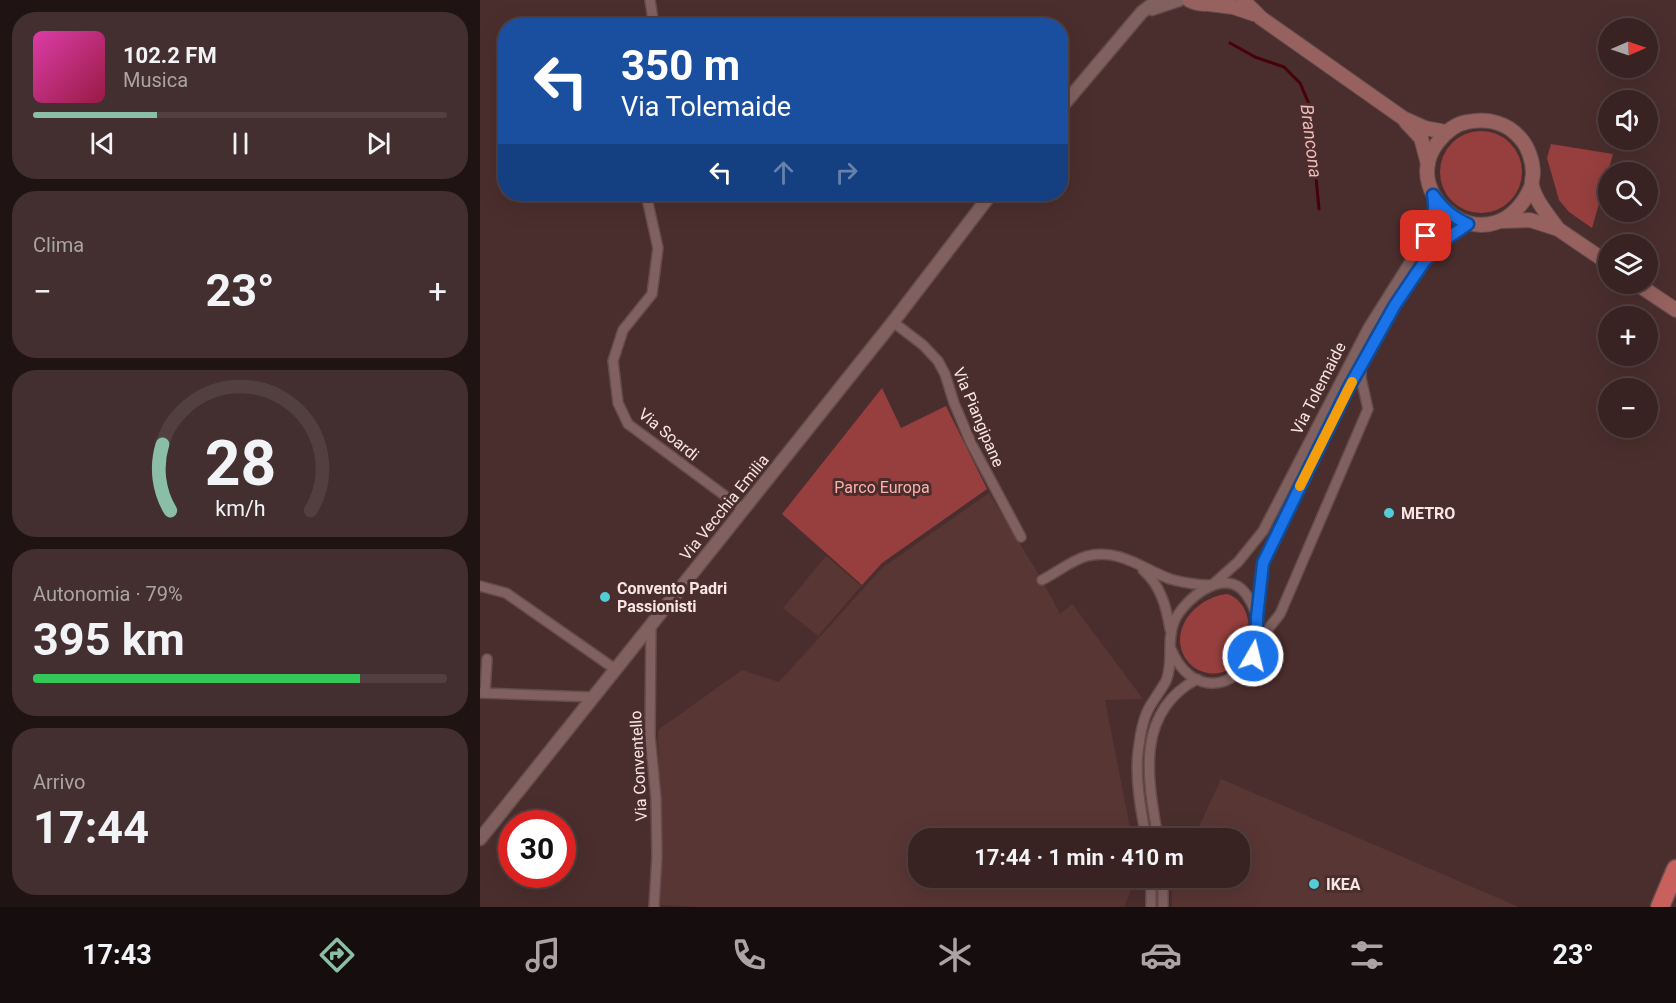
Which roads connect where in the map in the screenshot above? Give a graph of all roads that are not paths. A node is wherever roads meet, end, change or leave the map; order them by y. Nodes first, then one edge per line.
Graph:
1 (650, 0) edge
2 (1158, 0) edge
3 (1179, 0) edge
4 (1189, 0) edge
5 (1243, 0) edge
6 (1214, 2) edge
7 (1142, 12) junction
8 (653, 18) edge
9 (1262, 18) junction
10 (1068, 100) edge
11 (1403, 118) junction
12 (1446, 132) junction
13 (1428, 164) junction
14 (1532, 185) junction
15 (1433, 195) junction
16 (648, 201) edge
17 (986, 201) edge
18 (1501, 221) junction
19 (1468, 224) junction
20 (1558, 229) junction
21 (1598, 256) edge
22 (1652, 294) edge
23 (1676, 310) edge
24 (893, 322) junction
25 (1361, 365) junction
26 (743, 509) junction
27 (1021, 537) dead end
28 (1135, 562) junction
29 (1042, 580) dead end
30 (1212, 585) junction
31 (480, 586) edge
32 (1257, 617) junction
33 (651, 623) junction
34 (1170, 636) junction
35 (1257, 643) junction
36 (1171, 649) junction
37 (488, 658) dead end
38 (615, 669) junction
39 (1197, 679) junction
40 (482, 693) edge
41 (592, 697) junction
42 (1144, 828) edge
43 (1156, 828) edge
44 (480, 839) edge
45 (1676, 869) edge
46 (1151, 888) edge
47 (1163, 888) edge
48 (654, 907) edge
49 (1151, 907) edge
50 (1163, 907) edge
51 (1660, 907) edge

1 - 8 street
2 - 7 street
3 - 7 street
4 - 6 main road, Via Tolemaide
5 - 9 main road, Via Tolemaide
6 - 9 main road, Via Tolemaide
7 - 10 street
9 - 11 main road, Via Tolemaide
11 - 12 main road, Via Tolemaide
11 - 13 main road, Via Tolemaide
12 - 13 main road
12 - 14 main road
13 - 15 main road, Via Tolemaide
14 - 18 main road
14 - 20 main road
15 - 19 main road
15 - 30 street, Via Tolemaide
16 - 26 street, Via Soardi
17 - 24 street, Via Vecchia Emilia
18 - 19 main road
18 - 20 main road
19 - 25 street, Via Tolemaide
20 - 21 main road
22 - 23 main road
24 - 26 street, Via Vecchia Emilia
24 - 27 street, Via Piangipane
25 - 32 street, Via Tolemaide
25 - 35 street
26 - 33 street, Via Vecchia Emilia
28 - 29 street, Via Tolemaide
28 - 30 street, Via Tolemaide
28 - 34 street, Via Tolemaide
30 - 32 street, Via Tolemaide
30 - 34 street, Via Tolemaide
31 - 38 street
32 - 35 street, Via Tolemaide
33 - 38 street, Via Vecchia Emilia
33 - 48 street, Via Conventello
34 - 36 street, Via Tolemaide
35 - 39 street, Via Tolemaide
36 - 39 street, Via Tolemaide
36 - 42 street, Via Tolemaide
37 - 40 street
38 - 41 street, Via Vecchia Emilia
39 - 43 street
40 - 41 street
41 - 44 street, Via Vecchia Emilia
45 - 51 highway
46 - 49 street
47 - 50 street

